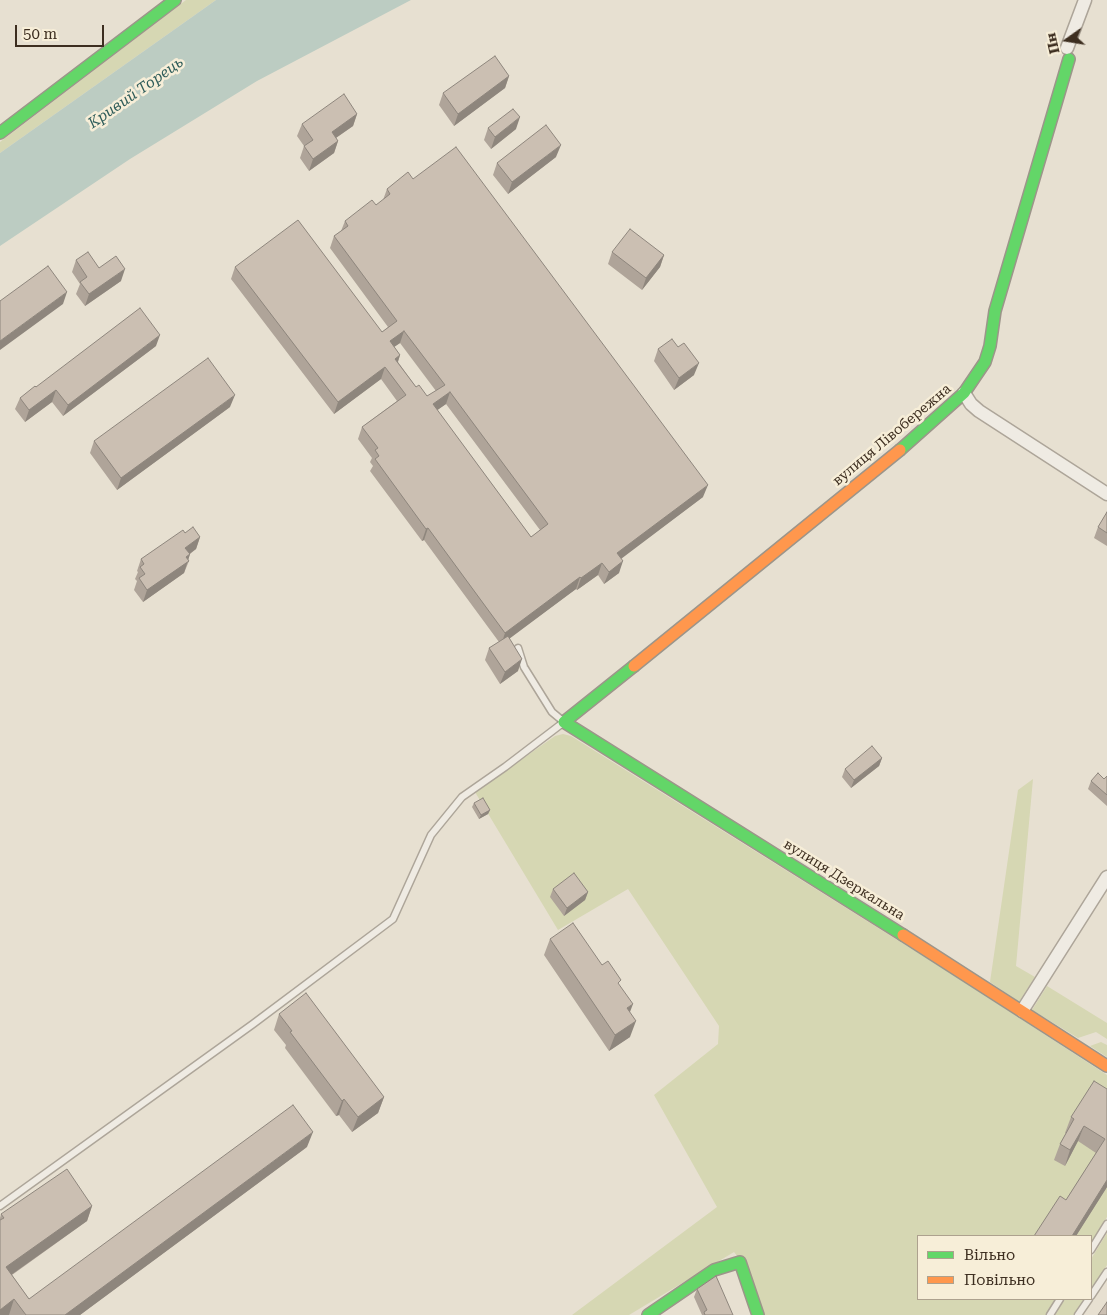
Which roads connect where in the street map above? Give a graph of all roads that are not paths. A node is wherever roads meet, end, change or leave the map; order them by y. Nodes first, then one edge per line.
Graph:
1 (175, 0) edge
2 (1085, 0) edge
3 (1068, 53) joint
4 (0, 133) edge
5 (964, 393) junction
6 (1107, 494) edge
7 (518, 648) edge
8 (564, 722) junction
9 (1107, 877) edge
10 (1022, 1011) junction
11 (1107, 1066) edge
12 (0, 1206) edge
13 (1107, 1224) edge
14 (1092, 1248) edge
15 (1107, 1272) edge
16 (1092, 1295) edge
17 (1059, 1300) edge
18 (1089, 1300) edge
19 (648, 1315) edge
20 (758, 1315) edge
21 (1050, 1315) edge
22 (1078, 1315) edge

1 - 4 street
2 - 3 street
3 - 5 street, вулиця Лівобережна
5 - 6 street
5 - 8 street, вулиця Лівобережна
7 - 8 lane
8 - 10 street, вулиця Дзеркальна
8 - 12 lane
9 - 10 street
10 - 11 street, вулиця Дзеркальна
13 - 14 lane
15 - 16 lane
17 - 21 lane
18 - 22 lane
19 - 20 street

